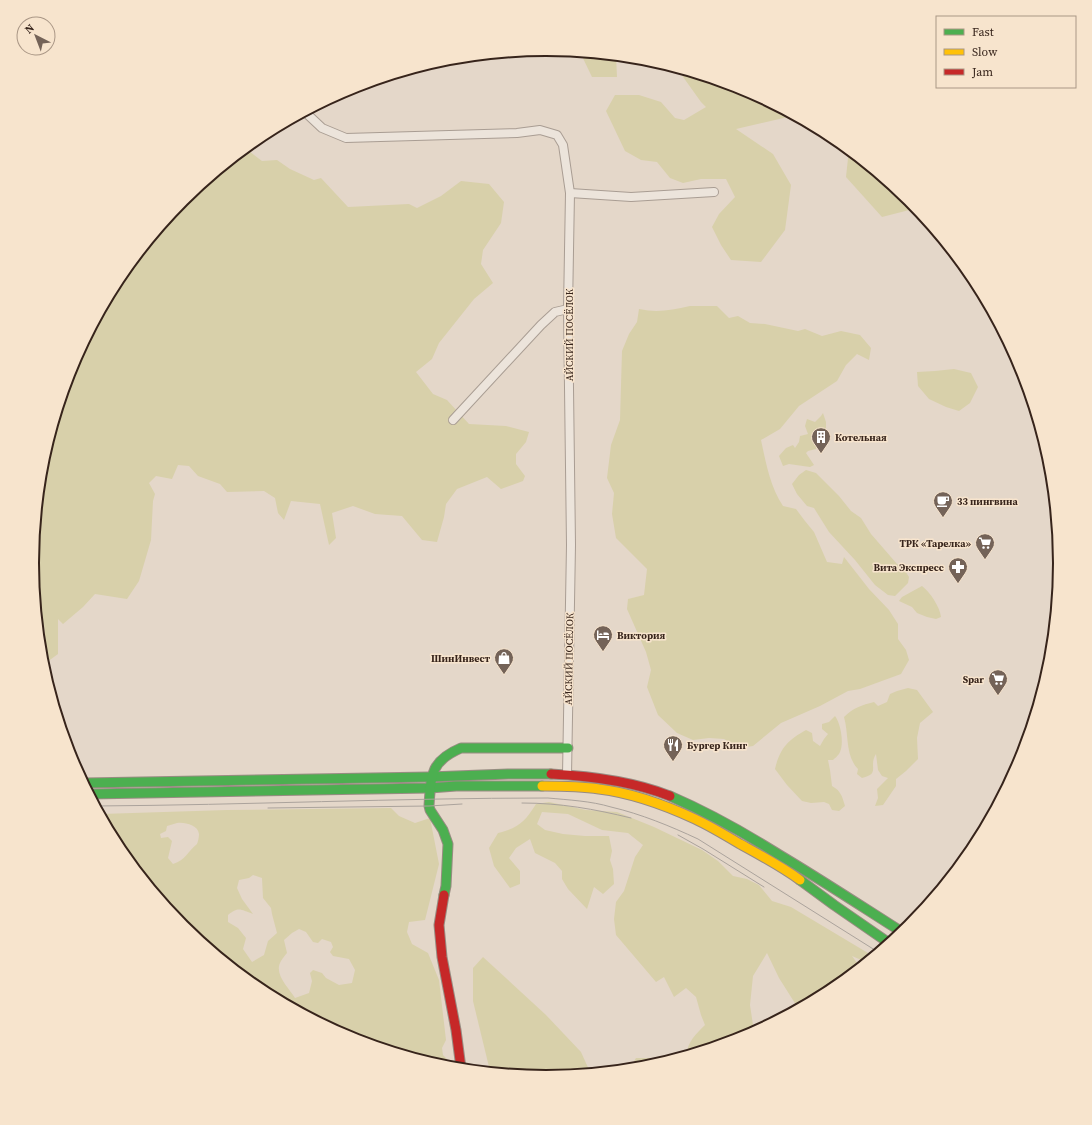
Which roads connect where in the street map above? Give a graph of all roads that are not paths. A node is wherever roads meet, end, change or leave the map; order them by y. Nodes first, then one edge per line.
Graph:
1 (308, 115) edge
2 (714, 192) dead end
3 (570, 193) junction
4 (568, 309) junction
5 (453, 420) dead end
6 (568, 748) junction
7 (567, 775) junction
8 (431, 777) junction
9 (89, 783) edge
10 (430, 788) junction
11 (95, 794) edge
12 (897, 929) edge
13 (884, 940) edge
14 (460, 1062) edge

1 - 3 street, АЙСКИЙ ПОСЁЛОК
2 - 3 street
3 - 4 street, АЙСКИЙ ПОСЁЛОК
4 - 5 street
4 - 6 street, АЙСКИЙ ПОСЁЛОК
6 - 7 street, АЙСКИЙ ПОСЁЛОК
6 - 8 main road
7 - 8 main road
7 - 12 main road
8 - 9 main road
8 - 10 main road
10 - 11 main road
10 - 13 main road
10 - 14 main road

